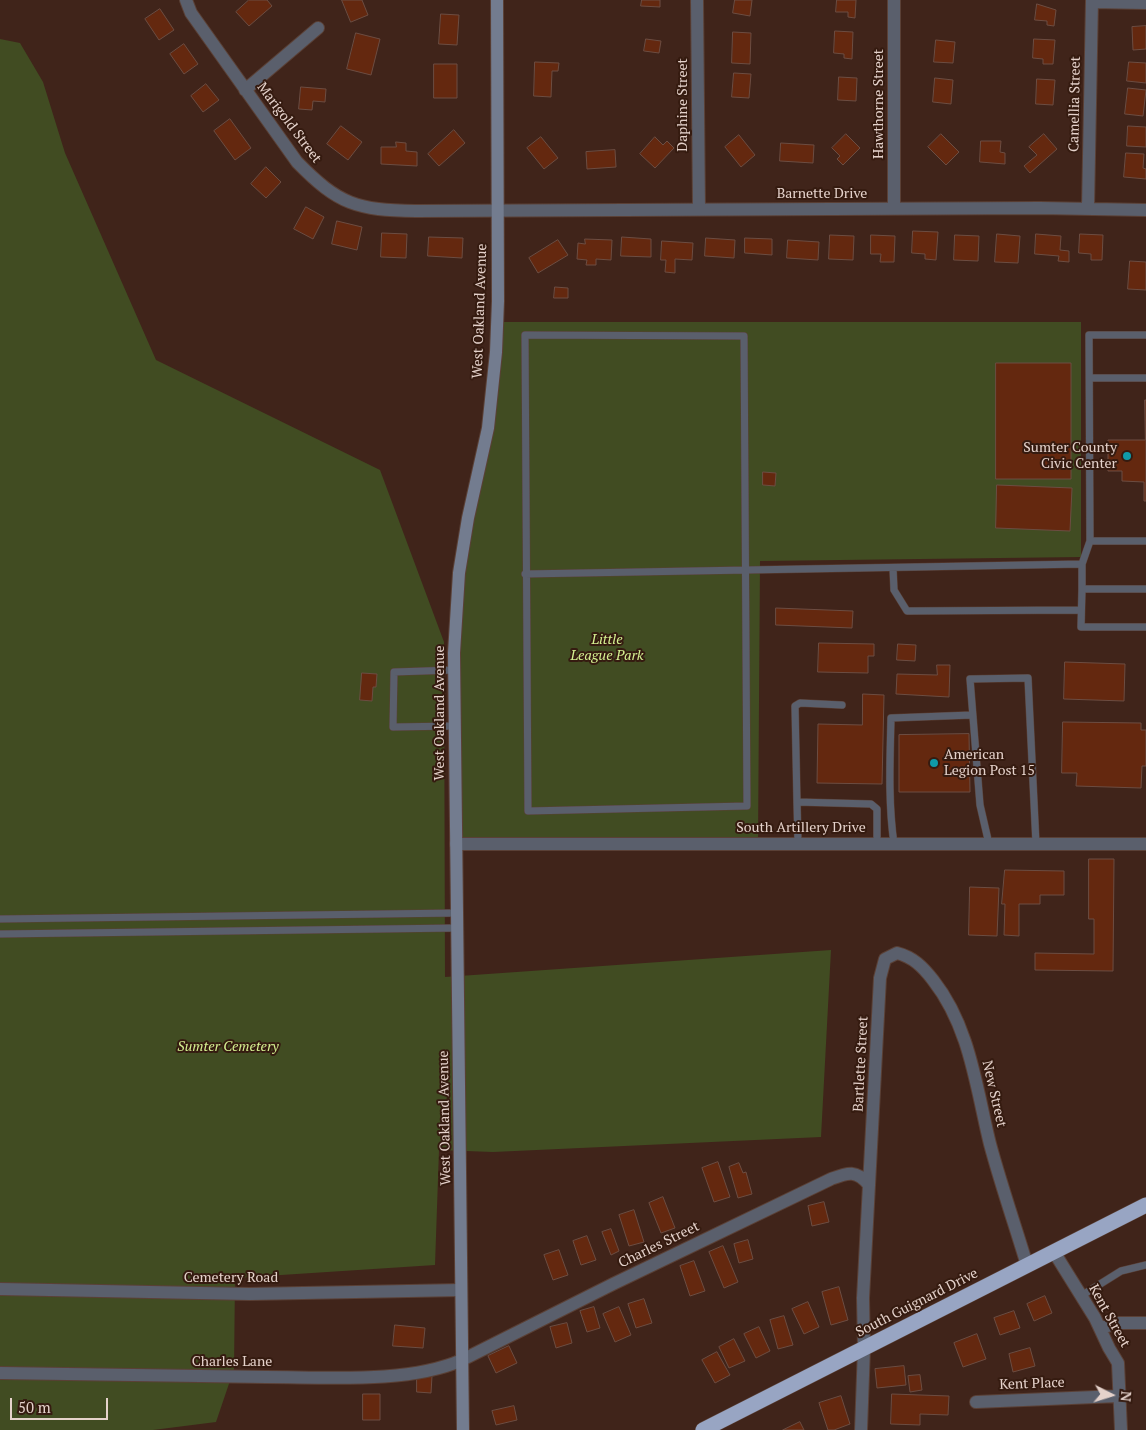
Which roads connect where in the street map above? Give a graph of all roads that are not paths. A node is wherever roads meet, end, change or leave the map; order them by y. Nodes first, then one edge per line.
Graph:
1 (186, 0) edge
2 (498, 0) edge
3 (698, 0) edge
4 (894, 0) edge
5 (1092, 1) edge
6 (1146, 3) edge
7 (318, 28) dead end
8 (246, 90) junction
9 (894, 208) junction
10 (1088, 208) junction
11 (698, 209) junction
12 (498, 210) junction
13 (1146, 210) edge
14 (1146, 334) edge
15 (1090, 378) junction
16 (1146, 378) edge
17 (1090, 541) junction
18 (1146, 541) edge
19 (1082, 564) junction
20 (893, 568) junction
21 (745, 571) junction
22 (525, 574) junction
23 (1082, 589) junction
24 (1146, 589) edge
25 (1082, 610) junction
26 (1146, 627) edge
27 (454, 670) junction
28 (842, 705) dead end
29 (972, 715) junction
30 (454, 726) junction
31 (797, 802) junction
32 (798, 843) junction
33 (456, 844) junction
34 (877, 844) junction
35 (894, 844) junction
36 (989, 844) junction
37 (1036, 844) junction
38 (1146, 844) edge
39 (457, 913) junction
40 (0, 919) edge
41 (457, 928) junction
42 (0, 934) edge
43 (897, 953) joint
44 (869, 1185) junction
45 (1146, 1205) edge
46 (1054, 1252) junction
47 (1027, 1265) junction
48 (1146, 1265) edge
49 (0, 1289) edge
50 (461, 1290) junction
51 (1081, 1296) junction
52 (1146, 1323) edge
53 (1100, 1328) junction
54 (864, 1348) junction
55 (462, 1360) junction
56 (0, 1373) edge
57 (1119, 1396) junction
58 (976, 1402) dead end
59 (462, 1430) edge
60 (703, 1430) edge
61 (861, 1430) edge
62 (1120, 1430) edge

1 - 8 street, Marigold Street
2 - 12 street, West Oakland Avenue
3 - 11 street, Daphine Street
4 - 9 street, Hawthorne Street
5 - 6 street
5 - 10 street, Camellia Street
7 - 8 street
8 - 12 street, Marigold Street
9 - 10 street, Barnette Drive
9 - 11 street, Barnette Drive
10 - 13 street, Barnette Drive
11 - 12 street, Barnette Drive
12 - 27 street, West Oakland Avenue
14 - 15 lane
15 - 16 lane
15 - 17 lane
17 - 18 lane
17 - 19 lane
19 - 20 lane
19 - 23 lane
20 - 21 lane
20 - 25 lane
21 - 22 lane
21 - 22 lane
21 - 22 lane
23 - 24 lane
23 - 25 lane
25 - 26 lane
27 - 30 street, West Oakland Avenue
27 - 30 lane
28 - 31 lane
29 - 35 lane
29 - 36 lane
29 - 37 lane
30 - 33 street, West Oakland Avenue
31 - 32 lane
31 - 34 lane
32 - 33 street, South Artillery Drive
32 - 34 street, South Artillery Drive
33 - 39 street, West Oakland Avenue
34 - 35 street, South Artillery Drive
35 - 36 street, South Artillery Drive
36 - 37 street, South Artillery Drive
37 - 38 street, South Artillery Drive
39 - 40 lane
39 - 41 street, West Oakland Avenue
41 - 42 lane
41 - 50 street, West Oakland Avenue
43 - 44 street, Bartlette Street
43 - 47 street, New Street
44 - 54 street, Bartlette Street
44 - 55 street, Charles Street
45 - 46 highway, South Guignard Drive
46 - 47 highway, South Guignard Drive
46 - 51 street, Kent Street
47 - 54 highway, South Guignard Drive
48 - 51 lane
49 - 50 street, Cemetery Road
50 - 55 street, West Oakland Avenue
51 - 53 street, Kent Street
52 - 53 street
53 - 57 street, Kent Street
54 - 60 highway, South Guignard Drive
54 - 61 street, Bartlette Street
55 - 56 street, Charles Lane
55 - 59 street, West Oakland Avenue
57 - 58 street, Kent Place
57 - 62 street, Kent Street

